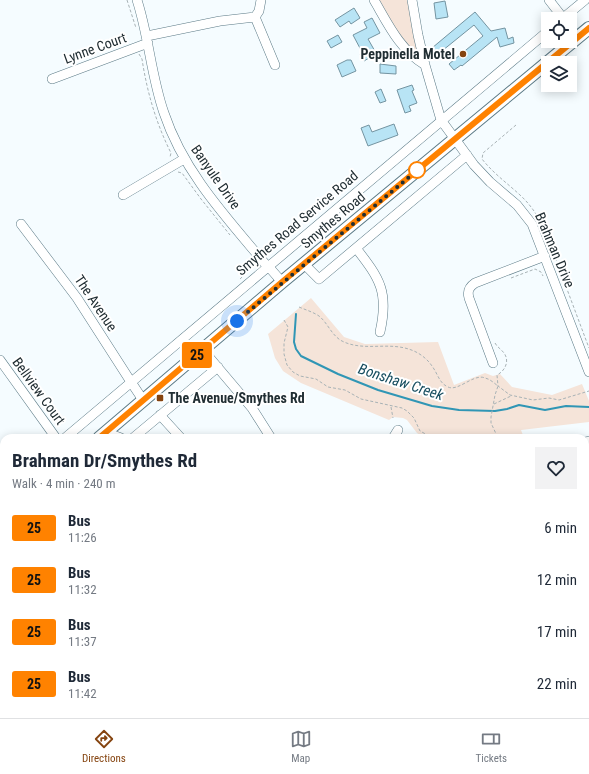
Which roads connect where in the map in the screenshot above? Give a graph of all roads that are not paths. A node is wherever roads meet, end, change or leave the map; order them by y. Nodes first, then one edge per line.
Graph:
1 (137, 0) edge
2 (262, 0) edge
3 (374, 0) edge
4 (412, 0) edge
5 (549, 0) edge
6 (585, 0) edge
7 (558, 12) edge
8 (571, 12) edge
9 (255, 17) junction
10 (589, 28) edge
11 (541, 37) edge
12 (148, 40) junction
13 (275, 65) dead end
14 (425, 65) junction
15 (52, 79) dead end
16 (441, 120) junction
17 (454, 139) junction
18 (467, 156) junction
19 (184, 159) junction
20 (123, 195) dead end
21 (22, 224) dead end
22 (356, 248) junction
23 (549, 255) junction
24 (304, 264) junction
25 (268, 266) junction
26 (282, 282) junction
27 (380, 332) dead end
28 (203, 350) junction
29 (0, 360) edge
30 (494, 363) dead end
31 (218, 367) junction
32 (589, 372) edge
33 (131, 382) junction
34 (144, 400) junction
35 (160, 415) junction
36 (53, 434) edge
37 (70, 434) edge
38 (103, 434) edge
39 (138, 434) edge
40 (177, 434) edge
41 (268, 434) edge

1 - 12 street, Banyule Drive
2 - 9 street
3 - 14 street
4 - 14 street, Brahman Drive
5 - 7 street
6 - 8 street
9 - 12 street, Lynne Court
9 - 13 street
10 - 17 main road, Smythes Road
11 - 16 street, Smythes Road Service Road
12 - 15 street, Lynne Court
12 - 19 street, Banyule Drive
14 - 16 street, Brahman Drive
16 - 17 street, Brahman Drive
16 - 25 street, Smythes Road Service Road
17 - 18 street, Brahman Drive
17 - 24 main road, Smythes Road
18 - 22 street
18 - 23 street, Brahman Drive
19 - 20 street
19 - 25 street, Banyule Drive
21 - 33 street, The Avenue
22 - 24 street
22 - 27 street
23 - 30 street
23 - 32 street, Brahman Drive
24 - 26 main road, Smythes Road
25 - 26 street, Banyule Drive
25 - 33 street, Smythes Road Service Road
26 - 28 main road, Smythes Road
28 - 31 street
28 - 34 main road, Smythes Road
29 - 36 street, Bellview Court
31 - 35 street
31 - 41 street
33 - 34 street, The Avenue
33 - 37 street, Smythes Road Service Road
34 - 38 main road, Smythes Road
35 - 39 street
35 - 40 street

